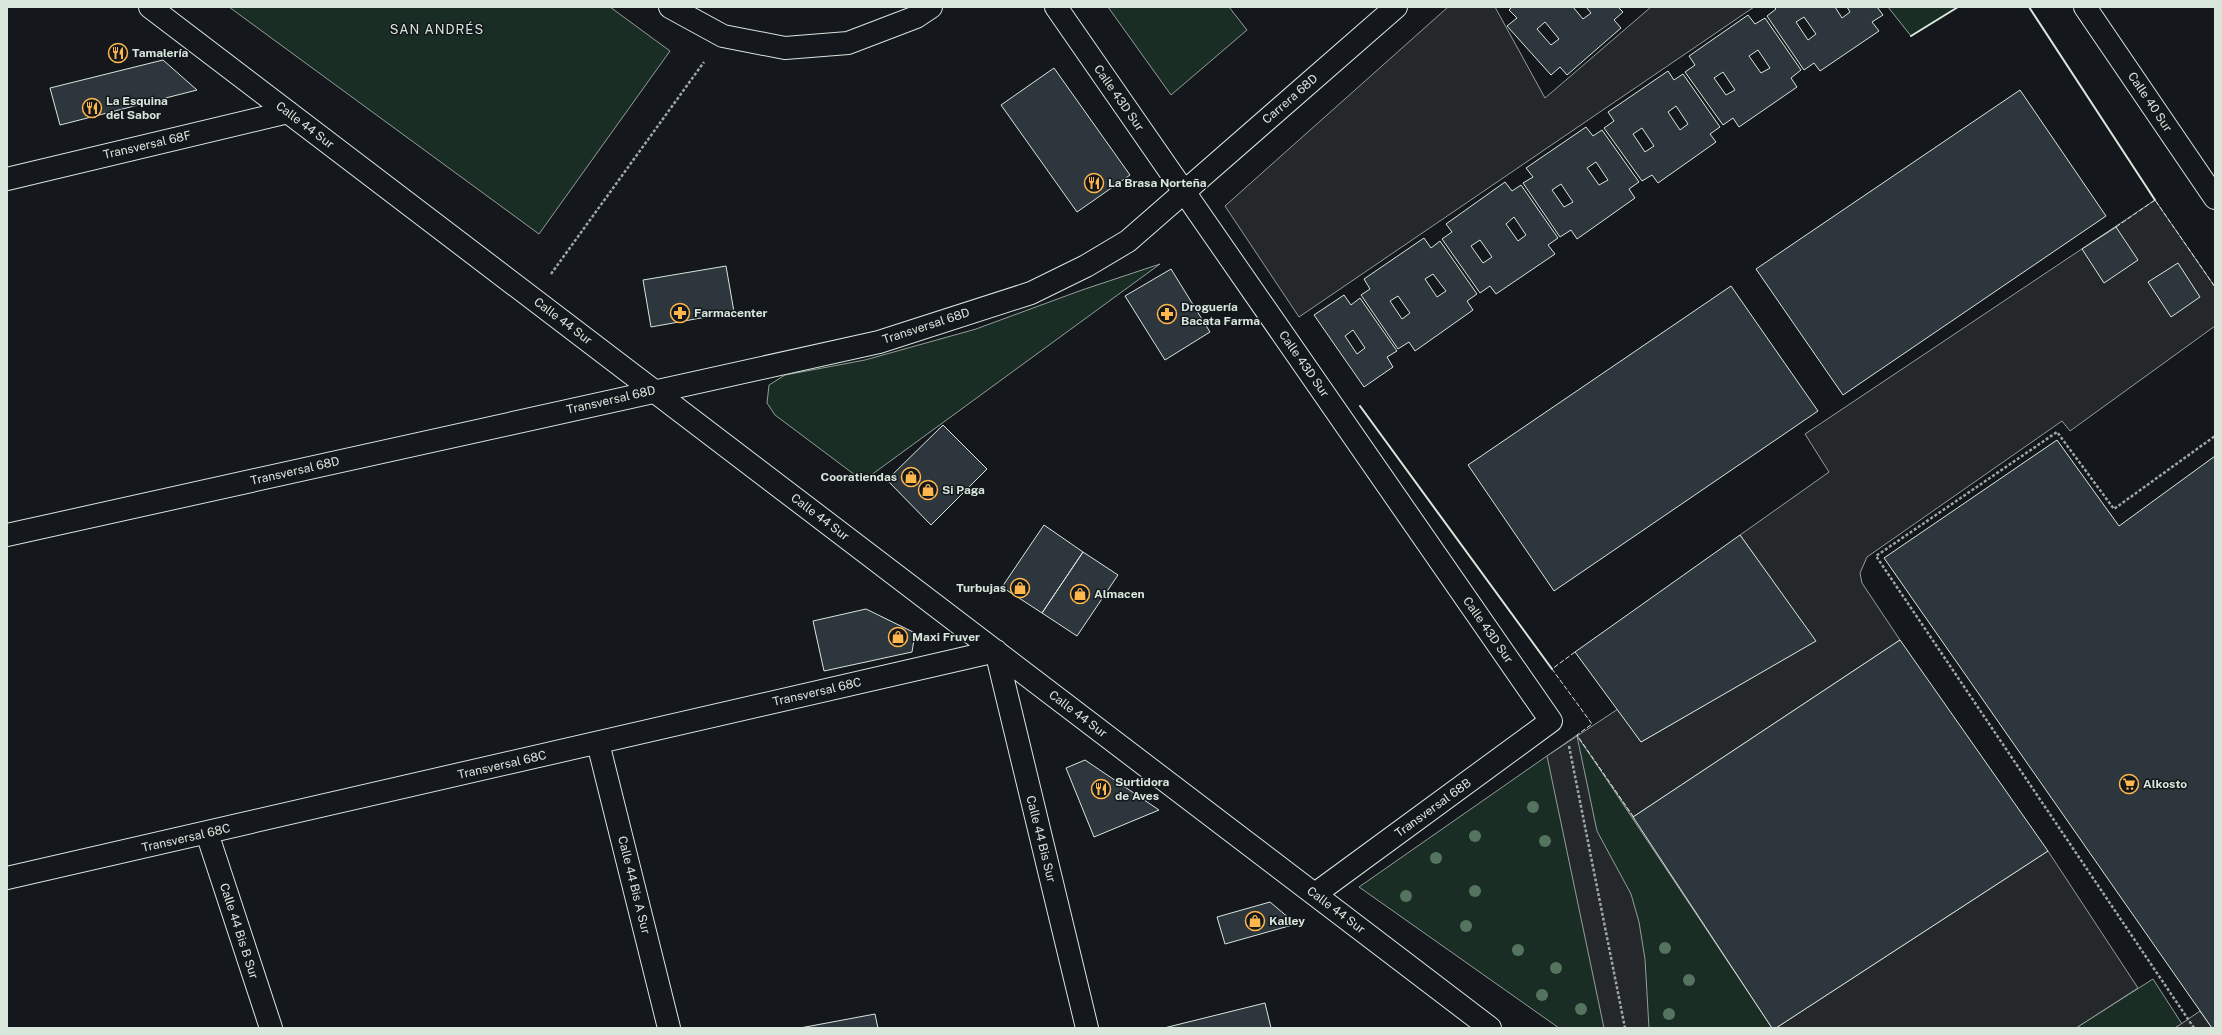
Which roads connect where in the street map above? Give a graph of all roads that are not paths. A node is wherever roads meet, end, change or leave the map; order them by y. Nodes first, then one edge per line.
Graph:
1 (150, 7) edge
2 (670, 7) edge
3 (931, 7) edge
4 (1056, 7) edge
5 (1396, 7) edge
6 (2085, 7) edge
7 (288, 112) junction
8 (7, 179) edge
9 (1184, 192) junction
10 (2215, 198) edge
11 (654, 391) junction
12 (7, 535) edge
13 (996, 651) junction
14 (1552, 721) joint
15 (598, 743) junction
16 (207, 833) junction
17 (7, 878) edge
18 (1315, 894) junction
19 (271, 1028) edge
20 (669, 1028) edge
21 (1087, 1028) edge
22 (1490, 1028) edge

1 - 7 street, Calle 44 Sur
2 - 3 street
4 - 9 street, Calle 43D Sur
5 - 9 street, Carrera 68D
6 - 10 street, Calle 40 Sur
7 - 8 street, Transversal 68F
7 - 11 street, Calle 44 Sur
9 - 11 street, Transversal 68D
9 - 14 street, Calle 43D Sur
11 - 12 street, Transversal 68D
11 - 13 street, Calle 44 Sur
13 - 15 street, Transversal 68C
13 - 18 street, Calle 44 Sur
13 - 21 street, Calle 44 Bis Sur
14 - 18 street, Transversal 68B
15 - 16 street, Transversal 68C
15 - 20 street, Calle 44 Bis A Sur
16 - 17 street, Transversal 68C
16 - 19 street, Calle 44 Bis B Sur
18 - 22 street, Calle 44 Sur

